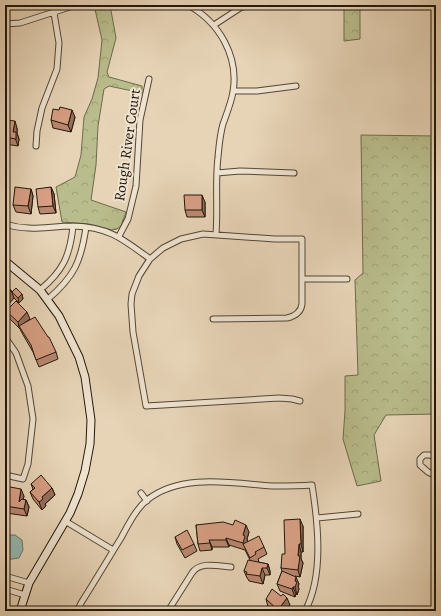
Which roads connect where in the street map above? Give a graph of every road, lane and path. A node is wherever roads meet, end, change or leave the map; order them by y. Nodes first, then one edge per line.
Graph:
1 (76, 5) edge
2 (188, 5) edge
3 (248, 5) edge
4 (54, 13) junction
5 (5, 24) edge
6 (214, 25) junction
7 (149, 79) dead end
8 (296, 86) dead end
9 (233, 91) junction
10 (36, 146) dead end
11 (217, 173) junction
12 (294, 173) dead end
13 (5, 224) edge
14 (73, 226) junction
15 (86, 227) junction
16 (216, 234) junction
17 (119, 236) junction
18 (150, 259) junction
19 (5, 261) edge
20 (302, 279) junction
21 (346, 279) dead end
22 (40, 290) junction
23 (47, 300) junction
24 (213, 319) dead end
25 (5, 337) edge
26 (300, 402) dead end
27 (436, 458) edge
28 (5, 475) edge
29 (436, 476) edge
30 (141, 493) dead end
31 (147, 501) junction
32 (358, 514) dead end
33 (317, 518) junction
34 (65, 521) junction
35 (113, 550) junction
36 (231, 567) dead end
37 (5, 576) edge
38 (29, 583) junction
39 (5, 589) edge
40 (24, 595) junction
41 (78, 610) edge
42 (20, 611) edge
43 (168, 611) edge
44 (305, 611) edge

1 - 4 street
2 - 6 street
3 - 6 street
4 - 5 street
4 - 10 street
6 - 9 street
7 - 17 street, Rough River Court
8 - 9 street
9 - 11 street
11 - 12 street
11 - 16 street
13 - 14 street
14 - 15 street
14 - 22 street
15 - 17 street
15 - 23 street
16 - 18 street
16 - 20 street
17 - 18 street
18 - 26 street
19 - 22 street
20 - 21 street
20 - 24 street
22 - 23 street
23 - 34 street
25 - 28 street
27 - 29 street
30 - 31 street
31 - 33 street
31 - 35 street
32 - 33 street
33 - 44 street
34 - 35 street
34 - 38 street
35 - 41 street
36 - 43 street
37 - 38 street
38 - 40 street
39 - 40 street
40 - 42 street

